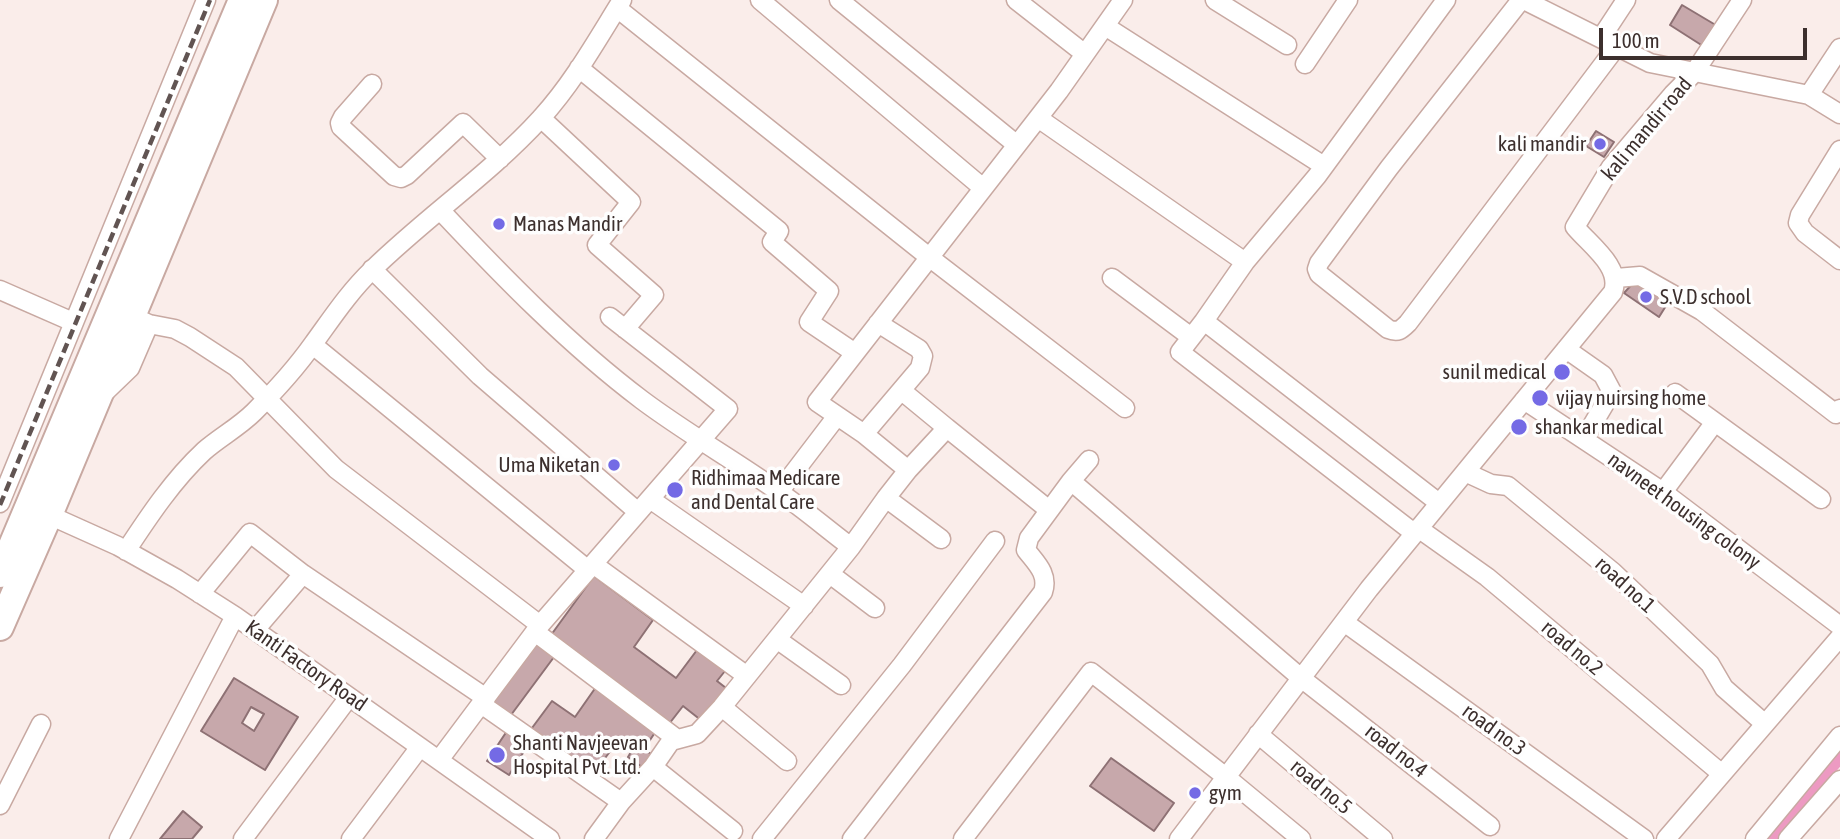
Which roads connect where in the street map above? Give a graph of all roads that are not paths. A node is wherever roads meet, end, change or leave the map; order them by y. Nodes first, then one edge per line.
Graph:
1 (206, 0) edge
2 (242, 0) edge
3 (264, 0) edge
4 (760, 0) edge
5 (839, 0) edge
6 (1016, 0) edge
7 (1214, 0) edge
8 (1348, 0) edge
9 (1446, 0) edge
10 (1522, 0) edge
11 (1626, 0) edge
12 (1742, 0) edge
13 (1120, 1) edge
14 (619, 4) edge
15 (1105, 26) junction
16 (1609, 42) junction
17 (1287, 45) dead end
18 (1840, 48) edge
19 (1085, 54) junction
20 (1305, 64) dead end
21 (579, 68) junction
22 (1694, 73) junction
23 (372, 84) dead end
24 (1809, 95) junction
25 (1840, 114) edge
26 (1038, 117) junction
27 (541, 118) junction
28 (1017, 145) junction
29 (1840, 150) edge
30 (500, 159) junction
31 (1324, 166) junction
32 (983, 188) junction
33 (440, 210) junction
34 (929, 257) junction
35 (1840, 260) edge
36 (1245, 262) junction
37 (372, 270) junction
38 (1112, 278) dead end
39 (1614, 285) junction
40 (0, 290) edge
41 (610, 317) dead end
42 (140, 320) junction
43 (73, 321) junction
44 (1204, 321) junction
45 (878, 323) junction
46 (625, 329) junction
47 (1191, 337) junction
48 (313, 345) junction
49 (1566, 348) junction
50 (855, 354) junction
51 (902, 391) junction
52 (1675, 393) dead end
53 (267, 399) junction
54 (1524, 400) junction
55 (1125, 408) dead end
56 (837, 416) junction
57 (1839, 416) edge
58 (1715, 422) junction
59 (947, 428) junction
60 (863, 434) junction
61 (1584, 439) junction
62 (701, 441) junction
63 (1089, 460) dead end
64 (908, 470) junction
65 (1465, 472) junction
66 (1071, 481) junction
67 (779, 492) junction
68 (1662, 492) junction
69 (886, 498) junction
70 (1821, 499) dead end
71 (0, 503) edge
72 (1439, 503) junction
73 (644, 505) junction
74 (1049, 510) junction
75 (49, 514) junction
76 (1416, 531) junction
77 (940, 539) dead end
78 (995, 541) dead end
79 (851, 547) junction
80 (125, 551) junction
81 (591, 567) junction
82 (303, 574) junction
83 (830, 574) junction
84 (0, 575) edge
85 (200, 594) junction
86 (804, 606) junction
87 (875, 608) dead end
88 (235, 616) junction
89 (1344, 622) junction
90 (0, 626) edge
91 (1840, 626) edge
92 (538, 629) junction
93 (255, 630) junction
94 (1840, 637) edge
95 (778, 640) junction
96 (747, 676) junction
97 (1301, 678) junction
98 (841, 685) dead end
99 (349, 697) junction
100 (484, 701) junction
101 (722, 707) junction
102 (41, 724) dead end
103 (1765, 724) junction
104 (1258, 734) junction
105 (1840, 736) edge
106 (677, 739) junction
107 (420, 747) junction
108 (439, 760) junction
109 (787, 761) dead end
110 (653, 767) junction
111 (1722, 774) junction
112 (1226, 777) junction
113 (1840, 780) edge
114 (621, 802) junction
115 (0, 805) edge
116 (1490, 826) dead end
117 (733, 831) dead end
118 (360, 836) edge
119 (119, 839) edge
120 (243, 839) edge
121 (550, 839) edge
122 (594, 839) edge
123 (762, 839) edge
124 (852, 839) edge
125 (963, 839) edge
126 (1178, 839) edge
127 (1301, 839) edge
128 (1383, 839) edge
129 (1644, 839) edge
130 (1666, 839) edge
131 (1755, 839) edge
132 (1788, 839) edge

1 - 43 street
2 - 84 highway
3 - 42 highway
4 - 32 street
5 - 28 street
6 - 19 street
7 - 17 street
8 - 20 street
9 - 31 street
10 - 16 street
10 - 16 street
11 - 16 street
12 - 22 street, kali mandir road
13 - 15 street
14 - 21 street
14 - 34 street
15 - 19 street
15 - 31 street
16 - 22 street
18 - 24 street
19 - 26 street
21 - 27 street
21 - 50 street
22 - 24 street
22 - 39 street, kali mandir road
23 - 30 street
24 - 25 street
26 - 28 street
26 - 36 street
27 - 30 street
27 - 46 street
28 - 32 street
29 - 35 street
30 - 33 street
31 - 36 street
32 - 34 street
33 - 37 street
33 - 62 street
34 - 45 street
34 - 55 street
36 - 44 street
37 - 48 street
37 - 73 street
38 - 47 street
39 - 49 street
39 - 57 street
40 - 43 street
41 - 46 street
42 - 53 street
42 - 75 highway
43 - 71 street
44 - 47 street
44 - 72 street
45 - 50 street
45 - 51 street
46 - 62 street
47 - 76 street, road no.2
48 - 53 street
48 - 81 street
49 - 54 street
49 - 61 street
50 - 56 street
51 - 59 street
51 - 60 street
52 - 58 street
53 - 80 street
53 - 92 street
54 - 61 street, navneet housing colony
54 - 65 street
56 - 60 street
56 - 67 street
58 - 68 street
58 - 70 street
59 - 64 street
59 - 74 street
60 - 64 street
61 - 68 street, navneet housing colony
62 - 67 street
62 - 73 street
63 - 66 street
64 - 69 street
65 - 72 street
65 - 103 street, road no.1
66 - 74 street
66 - 97 street, road no.4
67 - 79 street
68 - 91 street, navneet housing colony
69 - 77 street
69 - 79 street
72 - 76 street
73 - 81 street
73 - 86 street
74 - 124 street
75 - 80 street, Kanti Factory Road
75 - 90 highway
76 - 89 street
76 - 111 street, road no.2
78 - 123 street
79 - 83 street
80 - 85 street, Kanti Factory Road
81 - 92 street
81 - 96 street
82 - 85 street
82 - 93 street
82 - 100 street
83 - 86 street
83 - 87 street
85 - 88 street, Kanti Factory Road
86 - 95 street
88 - 93 street, Kanti Factory Road
88 - 119 street
89 - 97 street
89 - 129 street, road no.3
92 - 100 street
92 - 106 street
93 - 99 street, Kanti Factory Road
94 - 103 street
95 - 96 street
95 - 98 street
96 - 101 street
97 - 104 street
97 - 116 street, road no.4
99 - 107 street, Kanti Factory Road
99 - 120 street
100 - 108 street
100 - 114 street
101 - 106 street
101 - 109 street
102 - 115 street
103 - 111 street
104 - 112 street
104 - 128 street, road no.5
105 - 131 street
106 - 110 street
107 - 108 street, Kanti Factory Road
107 - 118 street
108 - 121 street, Kanti Factory Road
110 - 114 street
110 - 117 street
111 - 130 street
112 - 125 street
112 - 126 street
112 - 127 street
113 - 132 street
114 - 122 street

